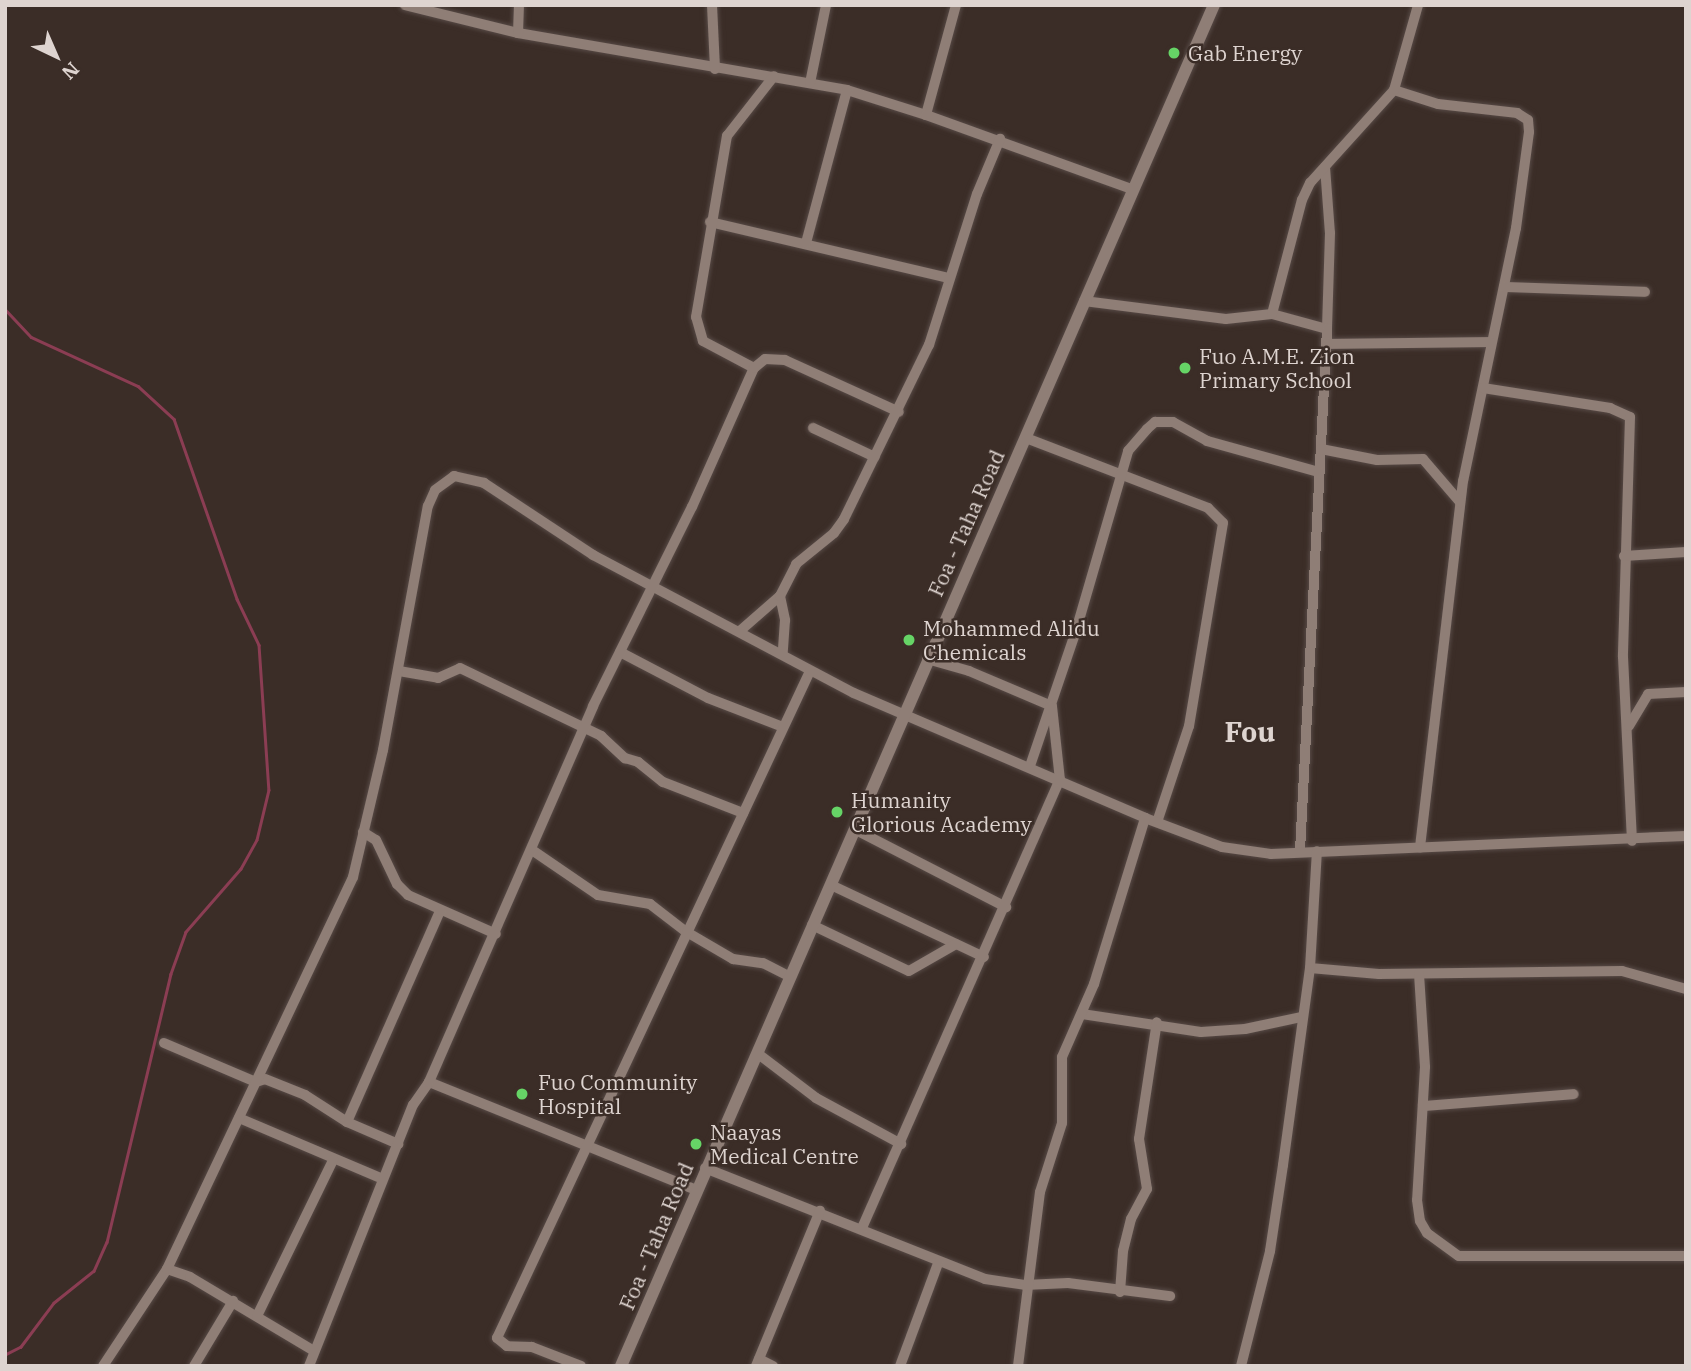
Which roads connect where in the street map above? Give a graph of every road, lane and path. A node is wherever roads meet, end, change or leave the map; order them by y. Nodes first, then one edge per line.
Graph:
1 (405, 5) edge
2 (519, 5) edge
3 (712, 5) edge
4 (826, 5) edge
5 (956, 5) edge
6 (1214, 5) edge
7 (1418, 5) edge
8 (518, 33) junction
9 (715, 69) junction
10 (774, 76) junction
11 (810, 83) junction
12 (847, 90) junction
13 (1394, 90) junction
14 (926, 115) junction
15 (1000, 139) junction
16 (1325, 167) junction
17 (1132, 189) junction
18 (710, 222) junction
19 (806, 243) junction
20 (949, 278) junction
21 (1504, 287) junction
22 (1645, 292) dead end
23 (1084, 301) junction
24 (1272, 314) junction
25 (1327, 329) junction
26 (1490, 342) junction
27 (1326, 344) junction
28 (754, 368) junction
29 (1483, 388) junction
30 (899, 412) junction
31 (813, 429) dead end
32 (1026, 438) junction
33 (1321, 449) junction
34 (875, 457) junction
35 (1319, 472) junction
36 (1124, 476) junction
37 (1460, 502) junction
38 (1686, 552) edge
39 (1624, 556) junction
40 (651, 587) junction
41 (780, 596) junction
42 (741, 630) junction
43 (620, 652) junction
44 (783, 652) junction
45 (927, 659) junction
46 (399, 671) junction
47 (810, 671) junction
48 (1686, 692) edge
49 (1052, 706) junction
50 (902, 713) junction
51 (1629, 726) junction
52 (783, 727) junction
53 (585, 728) junction
54 (1030, 766) junction
55 (1060, 780) junction
56 (743, 813) junction
57 (1145, 818) junction
58 (1157, 822) junction
59 (856, 830) junction
60 (363, 832) junction
61 (1686, 836) edge
62 (1632, 841) junction
63 (1420, 847) junction
64 (532, 850) junction
65 (1300, 851) junction
66 (1317, 851) junction
67 (831, 885) junction
68 (1006, 907) junction
69 (440, 911) junction
70 (812, 925) junction
71 (685, 931) junction
72 (496, 934) junction
73 (956, 943) junction
74 (984, 957) junction
75 (1310, 968) junction
76 (1419, 974) junction
77 (789, 976) junction
78 (1686, 989) edge
79 (1082, 1014) junction
80 (1301, 1017) junction
81 (1157, 1022) junction
82 (164, 1043) dead end
83 (757, 1053) junction
84 (256, 1082) junction
85 (429, 1082) junction
86 (1574, 1094) dead end
87 (1423, 1106) junction
88 (239, 1118) junction
89 (347, 1122) junction
90 (398, 1144) junction
91 (901, 1144) junction
92 (584, 1146) junction
93 (333, 1160) junction
94 (705, 1168) junction
95 (383, 1180) junction
96 (696, 1190) junction
97 (820, 1211) junction
98 (862, 1228) junction
99 (1686, 1256) edge
100 (938, 1263) junction
101 (167, 1269) junction
102 (1026, 1285) junction
103 (1120, 1292) junction
104 (1170, 1296) dead end
105 (233, 1301) junction
106 (257, 1316) junction
107 (314, 1351) junction
108 (758, 1363) edge
109 (103, 1366) edge
110 (194, 1366) edge
111 (309, 1366) edge
112 (581, 1366) edge
113 (621, 1366) edge
114 (773, 1366) edge
115 (900, 1366) edge
116 (1018, 1366) edge
117 (1241, 1366) edge

1 - 8 street
2 - 8 street
3 - 9 street
4 - 11 street
5 - 14 street
6 - 17 street, Foa - Taha Road
7 - 13 street
8 - 9 street
9 - 10 street
10 - 11 street
10 - 18 street
11 - 12 street
12 - 14 street
12 - 19 street
13 - 16 street
13 - 21 street
14 - 15 street
15 - 17 street
15 - 20 street
16 - 24 street
16 - 25 street
17 - 23 street, Foa - Taha Road
18 - 19 street
18 - 28 street
19 - 20 street
20 - 30 street
21 - 22 street
21 - 26 street
23 - 24 street
23 - 32 street, Foa - Taha Road
24 - 25 street
25 - 27 street
26 - 27 street
26 - 29 street
27 - 33 street
28 - 30 street
28 - 40 street
29 - 37 street
29 - 39 street
30 - 34 street
31 - 34 street
32 - 36 street
32 - 45 street, Foa - Taha Road
33 - 35 street
33 - 37 street
34 - 41 street
35 - 36 street
35 - 65 street
36 - 49 street
36 - 58 street
37 - 63 street
38 - 39 street
39 - 51 street
40 - 42 street
40 - 43 street
40 - 46 street
41 - 42 street
41 - 44 street
42 - 44 street
43 - 52 street
43 - 53 street
44 - 47 street
45 - 49 street
45 - 50 street, Foa - Taha Road
46 - 53 street
46 - 60 street
47 - 50 street
47 - 52 street
48 - 51 street
49 - 54 street
49 - 55 street
50 - 54 street
50 - 59 street, Foa - Taha Road
51 - 62 street
52 - 56 street
53 - 56 street
53 - 64 street
54 - 55 street
55 - 57 street
55 - 68 street
56 - 71 street
57 - 58 street
57 - 79 street
58 - 65 street
59 - 67 street, Foa - Taha Road
59 - 68 street
60 - 69 street
60 - 84 street
61 - 62 street
62 - 63 street
63 - 66 street
64 - 71 street
64 - 72 street
65 - 66 street
66 - 75 street
67 - 70 street, Foa - Taha Road
67 - 73 street
68 - 74 street
69 - 72 street
69 - 89 street
70 - 73 street
70 - 77 street, Foa - Taha Road
71 - 77 street
71 - 92 street
72 - 85 street
73 - 74 street
74 - 91 street
75 - 76 street
75 - 80 street
76 - 78 street
76 - 87 street
77 - 83 street, Foa - Taha Road
79 - 81 street
79 - 102 street
80 - 81 street
80 - 117 street
81 - 103 street
82 - 84 street
83 - 91 street
83 - 94 street, Foa - Taha Road
84 - 88 street
84 - 89 street
85 - 90 street
85 - 92 street
86 - 87 street
87 - 99 street
88 - 93 street
88 - 101 street
89 - 90 street
90 - 95 street
91 - 98 street
92 - 96 street
92 - 112 street
93 - 95 street
93 - 106 street
94 - 96 street, Foa - Taha Road
94 - 97 street
95 - 107 street
96 - 113 street, Foa - Taha Road
97 - 98 street
97 - 108 street
98 - 100 street
100 - 102 street
100 - 115 street
101 - 105 street
101 - 109 street
102 - 103 street
102 - 116 street
103 - 104 street
105 - 106 street
105 - 110 street
106 - 107 street
107 - 111 street
108 - 114 street

